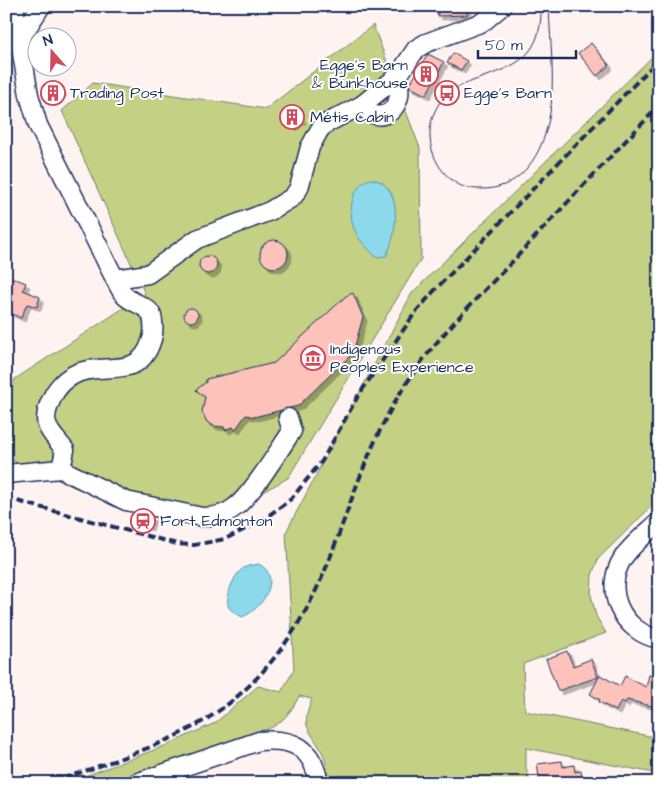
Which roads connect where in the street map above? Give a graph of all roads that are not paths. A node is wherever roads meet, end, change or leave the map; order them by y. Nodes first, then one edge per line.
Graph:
1 (14, 6) edge
2 (40, 6) edge
3 (502, 6) edge
4 (20, 37) junction
5 (115, 280) junction
6 (288, 418) dead end
7 (61, 469) junction
8 (6, 474) edge
9 (659, 522) edge
10 (659, 640) edge
11 (136, 783) edge
12 (319, 783) edge

1 - 4 street
2 - 4 street
3 - 5 street
4 - 5 street
5 - 7 street
6 - 7 street
7 - 8 street
9 - 10 street
11 - 12 street

